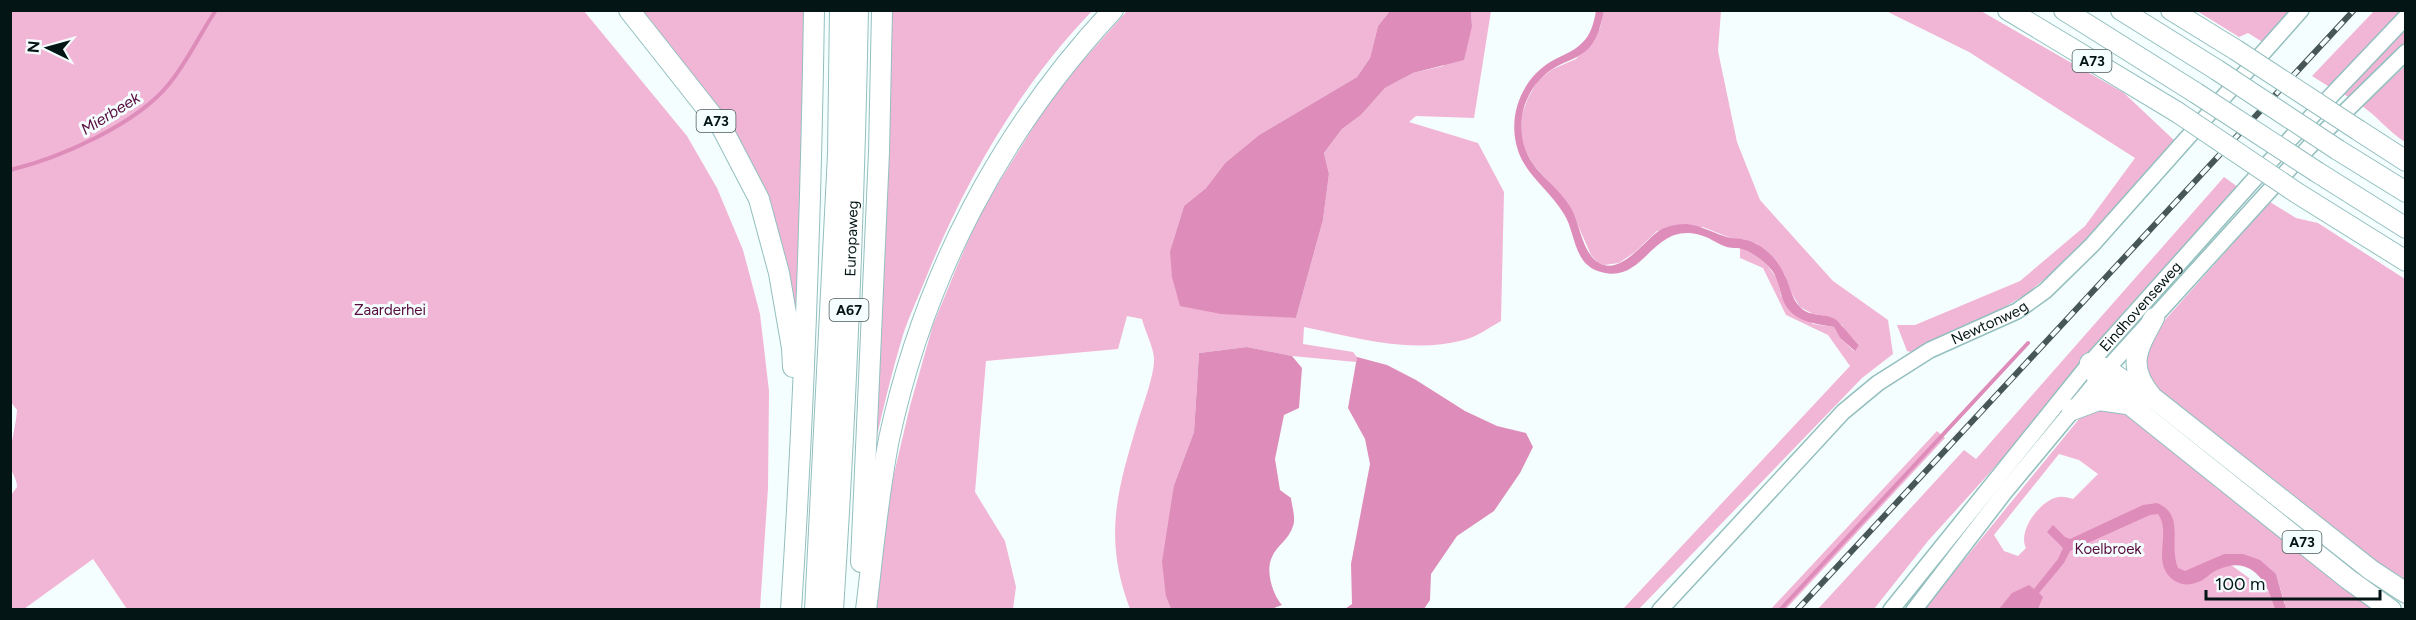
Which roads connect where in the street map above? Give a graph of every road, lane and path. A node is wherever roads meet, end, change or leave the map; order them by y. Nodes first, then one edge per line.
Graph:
1 (629, 10) edge
2 (814, 10) edge
3 (840, 10) edge
4 (858, 10) edge
5 (882, 10) edge
6 (1113, 10) edge
7 (2008, 10) edge
8 (2064, 10) edge
9 (2121, 10) edge
10 (2171, 10) edge
11 (2301, 10) edge
12 (2406, 17) edge
13 (2406, 52) edge
14 (2406, 159) edge
15 (2406, 192) edge
16 (2406, 228) edge
17 (2406, 261) edge
18 (2154, 318) junction
19 (2099, 371) junction
20 (2130, 405) junction
21 (2166, 409) junction
22 (2072, 410) junction
23 (798, 505) junction
24 (2406, 593) edge
25 (791, 609) edge
26 (815, 609) edge
27 (833, 609) edge
28 (859, 609) edge
29 (866, 609) edge
30 (1660, 609) edge
31 (1891, 609) edge
32 (1914, 609) edge
33 (2391, 609) edge

1 - 23 highway, A73
2 - 23 highway
3 - 26 highway, Europaweg / A67
4 - 27 highway, Europaweg / A67
5 - 28 highway, A67
6 - 29 highway
7 - 17 highway, A73, bridge
8 - 16 highway, A73, bridge
9 - 15 highway, bridge
10 - 14 highway, bridge
11 - 30 main road, Newtonweg
12 - 19 main road, Eindhovenseweg
13 - 18 main road, Eindhovenseweg
18 - 19 main road, Eindhovenseweg
18 - 21 highway, A73
19 - 20 highway, A73
19 - 21 highway, A73
19 - 22 main road, Eindhovenseweg
19 - 31 main road, Eindhovenseweg
20 - 22 highway, A73
20 - 33 highway, A73
21 - 24 highway, A73
22 - 32 main road, Eindhovenseweg
23 - 25 highway

